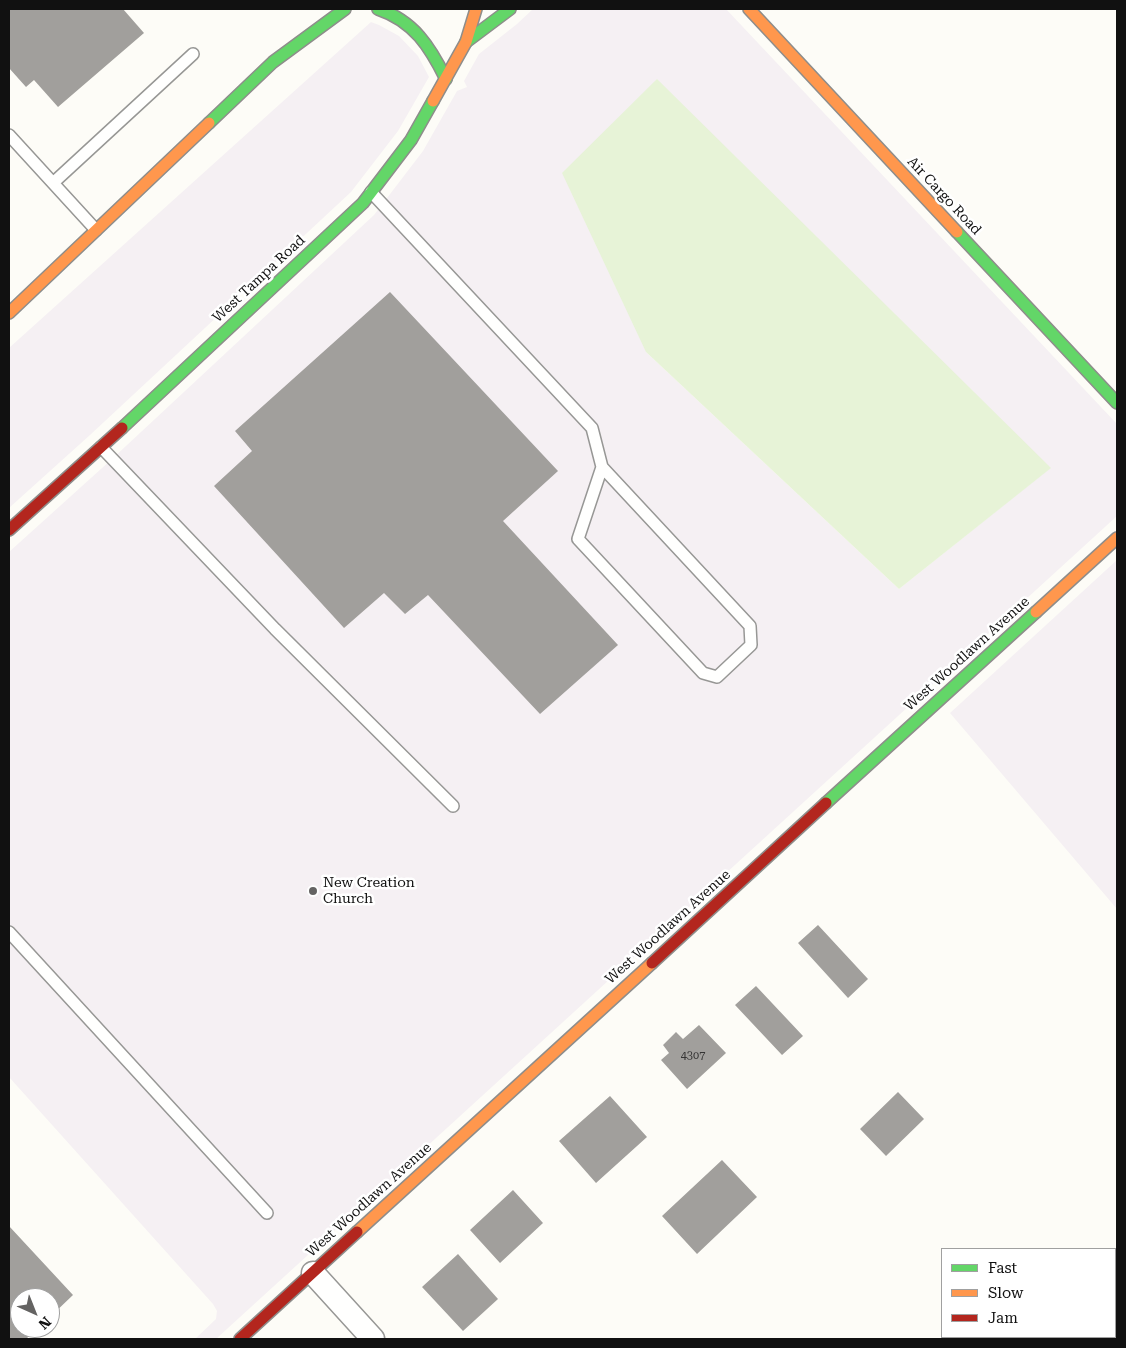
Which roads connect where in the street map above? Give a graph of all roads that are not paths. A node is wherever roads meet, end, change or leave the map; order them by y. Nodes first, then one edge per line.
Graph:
1 (345, 9) edge
2 (378, 9) edge
3 (476, 9) edge
4 (510, 9) edge
5 (749, 9) edge
6 (466, 42) junction
7 (193, 54) dead end
8 (446, 79) junction
9 (9, 135) edge
10 (53, 183) junction
11 (371, 192) junction
12 (96, 230) junction
13 (9, 313) edge
14 (1117, 403) edge
15 (101, 447) junction
16 (602, 467) junction
17 (9, 530) edge
18 (1117, 538) edge
19 (453, 806) dead end
20 (9, 932) edge
21 (267, 1213) dead end
22 (312, 1273) junction
23 (240, 1339) edge
24 (374, 1339) edge

1 - 12 street
2 - 8 street
3 - 6 street, West Tampa Road
4 - 6 street
5 - 14 street, Air Cargo Road
6 - 8 street, West Tampa Road
7 - 10 lane
8 - 11 street, West Tampa Road
9 - 10 lane
10 - 12 lane
11 - 15 street, West Tampa Road
11 - 16 lane
12 - 13 street
15 - 17 street, West Tampa Road
15 - 19 lane
16 - 16 lane
18 - 22 street, West Woodlawn Avenue
20 - 21 lane
22 - 23 street, West Woodlawn Avenue
22 - 24 street

